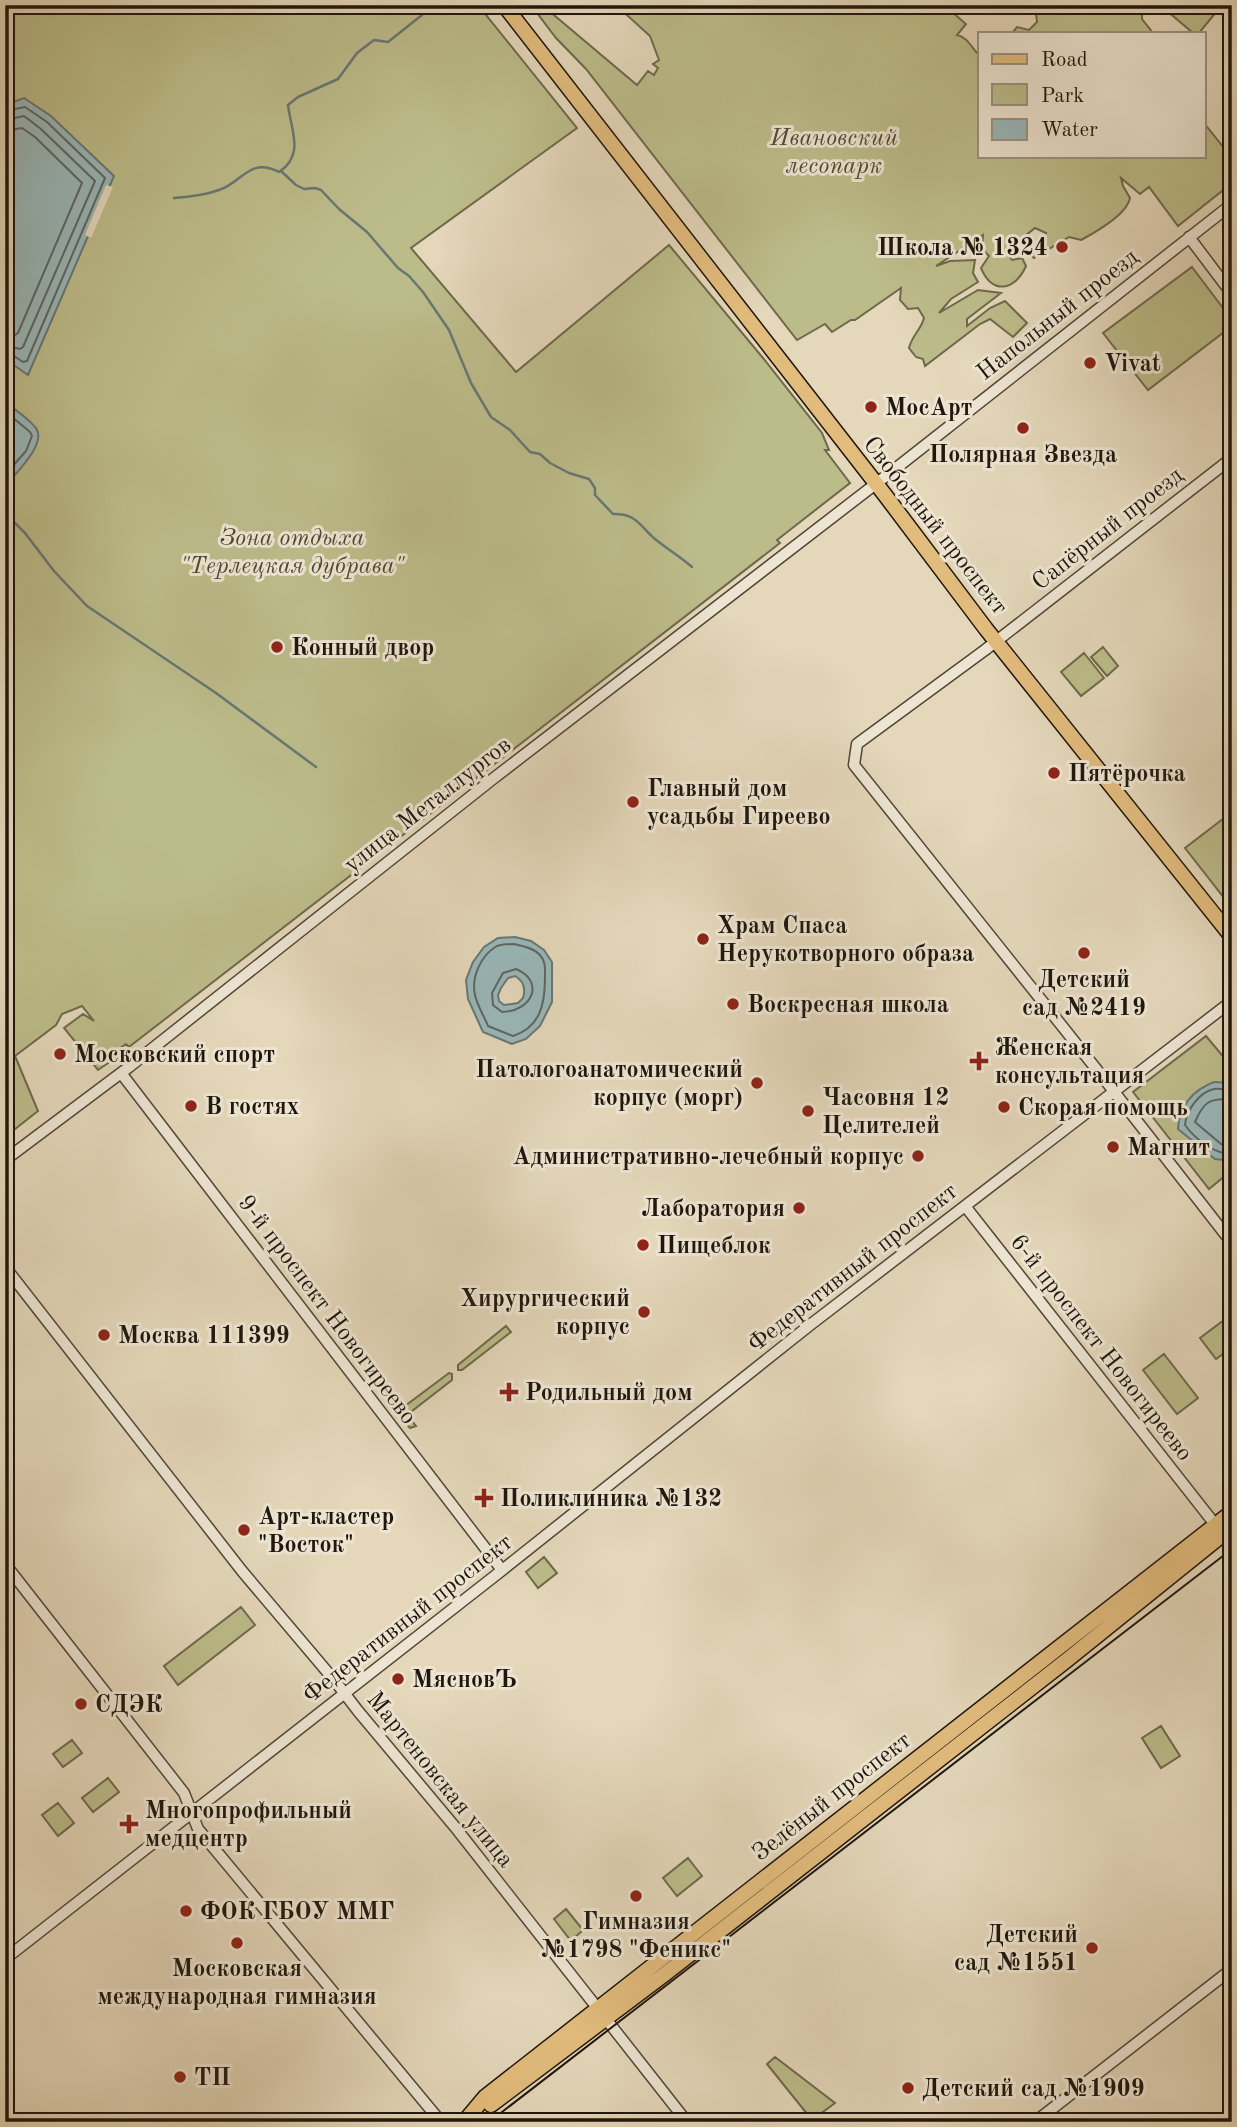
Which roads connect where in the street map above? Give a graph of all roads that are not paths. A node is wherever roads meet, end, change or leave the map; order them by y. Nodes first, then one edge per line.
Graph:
1 (504, 5) edge
2 (1232, 204) edge
3 (1189, 237) junction
4 (1232, 294) edge
5 (1232, 458) edge
6 (876, 483) junction
7 (997, 642) junction
8 (1232, 937) edge
9 (1232, 1001) edge
10 (121, 1073) junction
11 (1114, 1091) junction
12 (5, 1160) edge
13 (965, 1206) junction
14 (1232, 1243) edge
15 (5, 1267) edge
16 (1232, 1512) edge
17 (1225, 1533) edge
18 (5, 1564) edge
19 (502, 1570) junction
20 (345, 1693) junction
21 (192, 1813) junction
22 (5, 1959) edge
23 (1232, 1969) edge
24 (602, 2014) junction
25 (441, 2122) edge
26 (464, 2122) edge
27 (476, 2122) edge
28 (687, 2122) edge
29 (1035, 2122) edge

1 - 6 main road, Свободный проспект
2 - 3 street, Напольный проезд
3 - 4 street
3 - 6 street, Напольный проезд
5 - 7 street, Сапёрный проезд
6 - 7 main road, Свободный проспект
6 - 10 street, улица Металлургов
7 - 8 main road, Свободный проспект
7 - 11 street, Сапёрный проезд
9 - 11 street, Федеративный проспект
10 - 12 street, улица Металлургов
10 - 19 street, 9-й проспект Новогиреево
11 - 13 street, Федеративный проспект
11 - 14 street
13 - 17 street, 6-й проспект Новогиреево
13 - 19 street, Федеративный проспект
15 - 20 street, Мартеновская улица
16 - 17 main road, Зелёный проспект
17 - 24 main road, Зелёный проспект
18 - 21 street
19 - 20 street, Федеративный проспект
20 - 21 street, Федеративный проспект
20 - 24 street, Мартеновская улица
21 - 22 street, Федеративный проспект
21 - 25 street
23 - 29 street
24 - 26 main road, Зелёный проспект
24 - 27 main road, Зелёный проспект
24 - 28 street, Мартеновская улица

